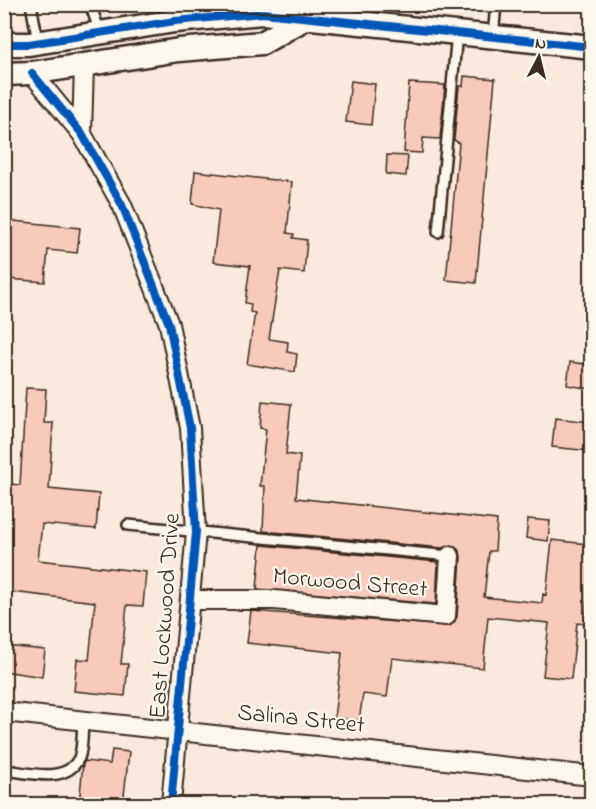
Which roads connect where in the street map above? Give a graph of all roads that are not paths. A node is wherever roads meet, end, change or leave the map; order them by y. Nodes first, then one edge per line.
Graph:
1 (31, 4) edge
2 (90, 4) edge
3 (496, 4) edge
4 (304, 19) junction
5 (100, 32) junction
6 (457, 33) junction
7 (493, 37) junction
8 (38, 42) junction
9 (4, 44) edge
10 (591, 47) edge
11 (84, 65) junction
12 (32, 73) junction
13 (4, 74) edge
14 (82, 134) junction
15 (438, 232) dead end
16 (128, 525) dead end
17 (196, 532) junction
18 (450, 556) joint
19 (191, 600) junction
20 (4, 712) edge
21 (83, 720) junction
22 (178, 731) junction
23 (4, 770) edge
24 (591, 776) edge
25 (171, 804) edge

1 - 8 lane
2 - 5 lane
3 - 7 lane
4 - 5 street
4 - 6 street
4 - 11 street
5 - 8 street
6 - 7 street
6 - 15 lane
7 - 10 street
8 - 9 street
11 - 12 street
11 - 14 street
12 - 13 street
12 - 14 street, East Lockwood Drive
14 - 17 street, East Lockwood Drive
16 - 17 lane
17 - 18 lane
17 - 19 street, East Lockwood Drive
18 - 19 street, Morwood Street
19 - 22 street, East Lockwood Drive
20 - 21 street, Salina Street
21 - 22 street, Salina Street
21 - 23 lane
22 - 24 street, Salina Street
22 - 25 street, East Lockwood Drive

